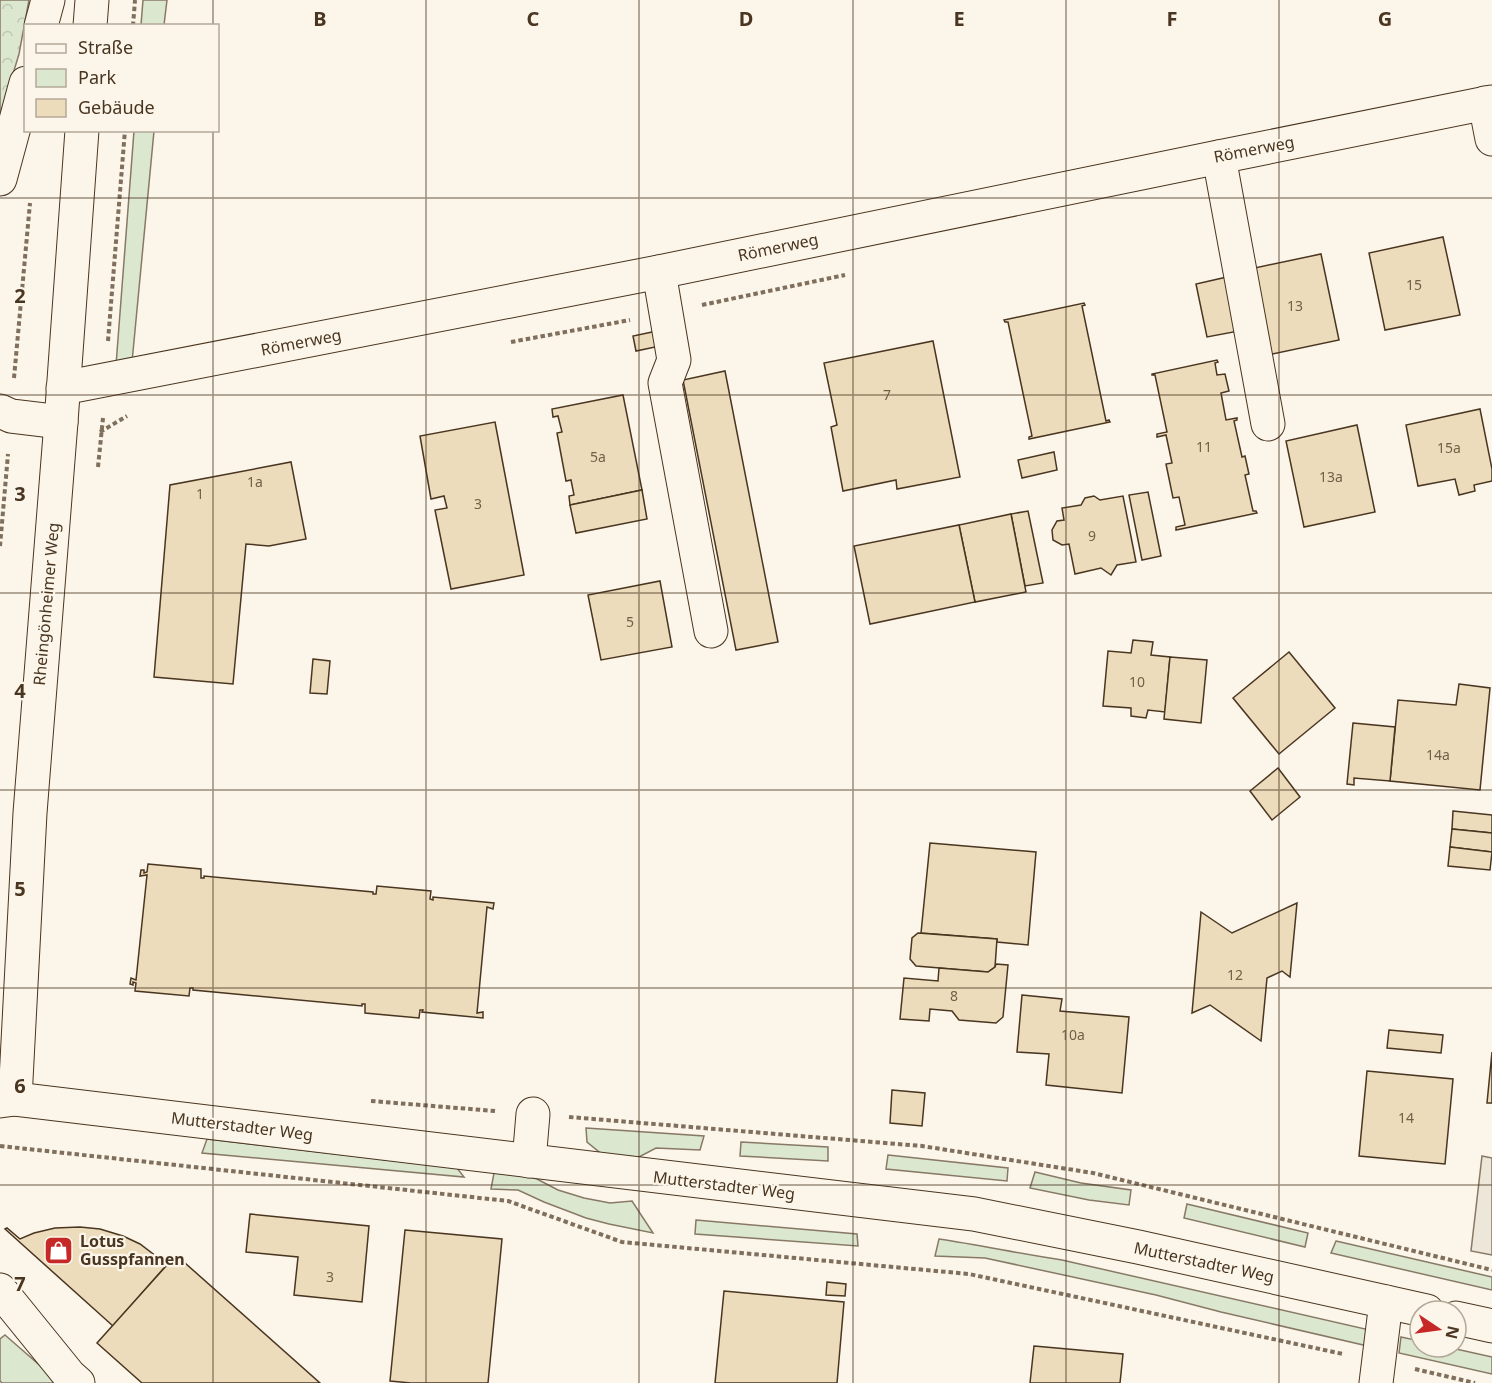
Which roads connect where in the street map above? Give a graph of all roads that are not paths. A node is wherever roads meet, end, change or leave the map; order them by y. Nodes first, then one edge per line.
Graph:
1 (48, 0) edge
2 (92, 0) edge
3 (42, 24) edge
4 (90, 24) edge
5 (24, 90) edge
6 (1488, 103) edge
7 (82, 132) edge
8 (1492, 139) edge
9 (1219, 157) junction
10 (0, 179) edge
11 (659, 272) junction
12 (63, 388) junction
13 (5, 413) edge
14 (61, 422) junction
15 (1268, 424) dead end
16 (711, 631) dead end
17 (7, 1100) edge
18 (533, 1114) road end
19 (529, 1161) junction
20 (0, 1290) edge
21 (1386, 1302) junction
22 (1408, 1307) edge
23 (1468, 1321) edge
24 (1492, 1326) edge
25 (1377, 1372) edge
26 (78, 1383) edge

1 - 3 street
2 - 4 street
5 - 10 street
6 - 8 street
6 - 9 street, Römerweg
7 - 12 street, Rheingönheimer Weg
9 - 11 street, Römerweg
9 - 15 street
11 - 12 street, Römerweg
11 - 16 street
12 - 14 street, Rheingönheimer Weg
13 - 14 street
14 - 17 street, Rheingönheimer Weg
17 - 19 street, Mutterstadter Weg
18 - 19 street
19 - 21 street, Mutterstadter Weg
20 - 26 street
21 - 22 street, Mutterstadter Weg
21 - 25 street
23 - 24 street

